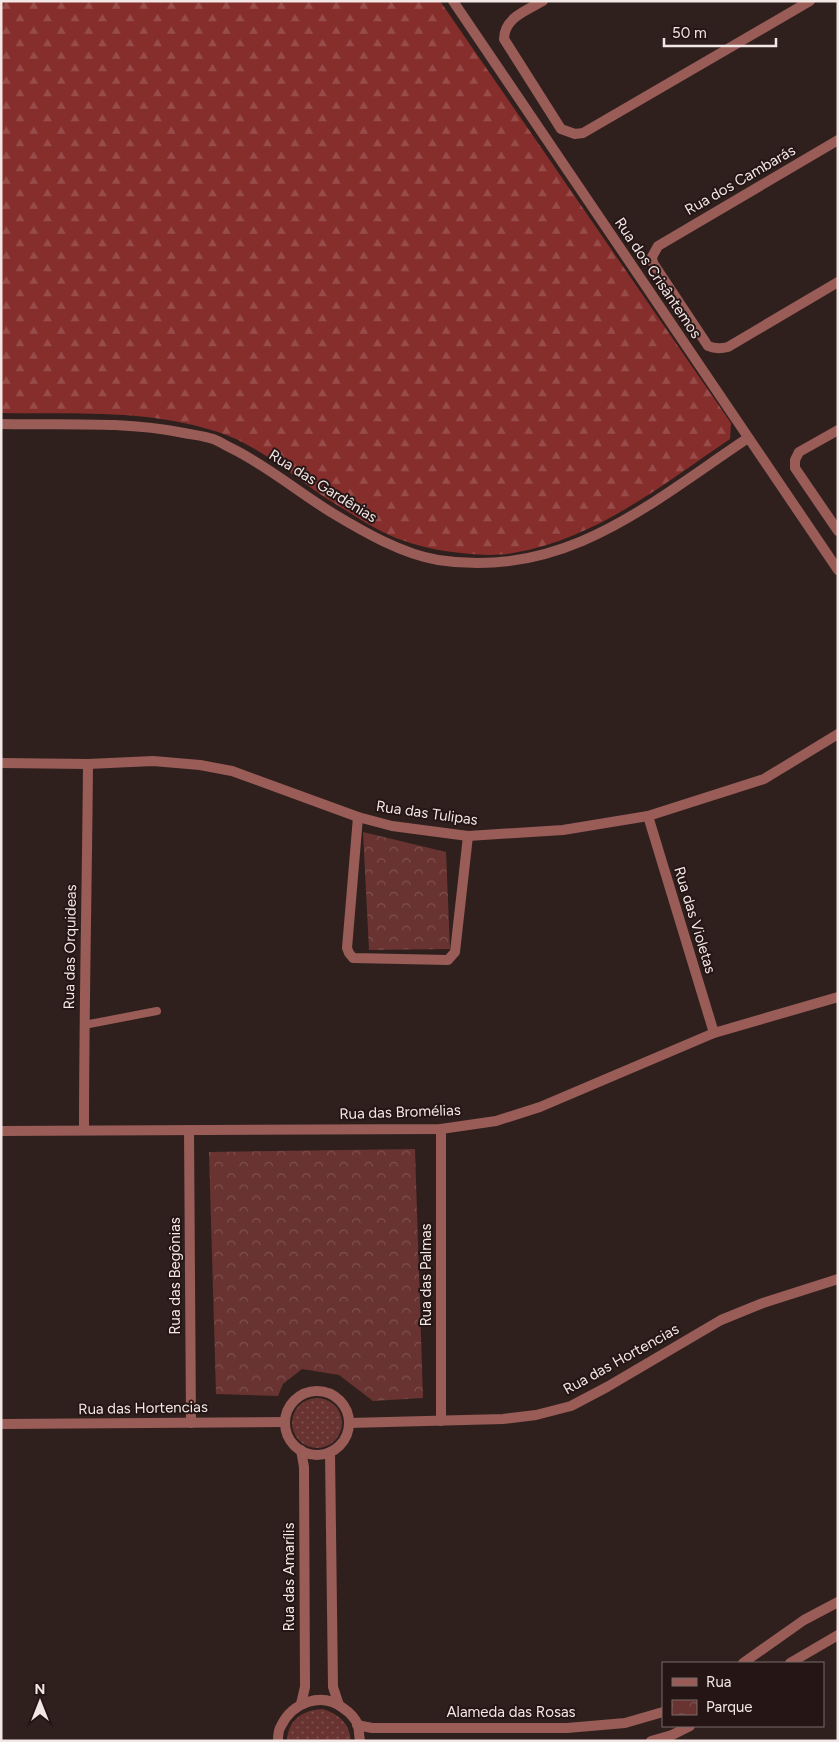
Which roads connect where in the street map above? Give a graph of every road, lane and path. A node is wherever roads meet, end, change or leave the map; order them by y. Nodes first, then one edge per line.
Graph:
1 (453, 1) edge
2 (543, 1) edge
3 (810, 1) edge
4 (838, 140) edge
5 (838, 282) edge
6 (1, 424) edge
7 (838, 430) edge
8 (748, 438) junction
9 (838, 531) edge
10 (838, 570) edge
11 (838, 734) edge
12 (1, 763) edge
13 (88, 764) junction
14 (648, 816) junction
15 (358, 817) junction
16 (468, 836) junction
17 (838, 997) edge
18 (156, 1011) dead end
19 (84, 1025) junction
20 (714, 1033) junction
21 (441, 1129) junction
22 (84, 1130) junction
23 (189, 1130) junction
24 (1, 1131) edge
25 (838, 1279) edge
26 (441, 1421) junction
27 (285, 1422) junction
28 (190, 1423) junction
29 (349, 1423) junction
30 (1, 1424) edge
31 (301, 1450) junction
32 (330, 1452) junction
33 (838, 1602) edge
34 (838, 1635) edge
35 (744, 1662) edge
36 (792, 1662) edge
37 (301, 1704) junction
38 (339, 1705) junction
39 (662, 1712) edge
40 (358, 1725) junction
41 (688, 1727) edge
42 (278, 1741) edge
43 (360, 1741) edge
44 (651, 1741) edge

1 - 8 street, Rua dos Crisântemos
2 - 3 street
4 - 5 street, Rua dos Cambarás
6 - 8 street, Rua das Gardênias
7 - 9 street
8 - 10 street, Rua dos Crisântemos
11 - 14 street, Rua das Tulipas
12 - 13 street, Rua das Tulipas
13 - 15 street, Rua das Tulipas
13 - 19 street, Rua das Orquideas
14 - 16 street, Rua das Tulipas
14 - 20 street, Rua das Violetas
15 - 16 street, Rua das Tulipas
15 - 16 street
17 - 20 street, Rua das Bromélias
18 - 19 lane
19 - 22 street, Rua das Orquideas
20 - 21 street, Rua das Bromélias
21 - 23 street, Rua das Bromélias
21 - 26 street, Rua das Palmas
22 - 23 street, Rua das Bromélias
22 - 24 street, Rua das Bromélias
23 - 28 street, Rua das Begônias
25 - 26 street, Rua das Hortencias
26 - 29 street, Rua das Hortencias
27 - 28 street, Rua das Hortencias
27 - 29 street
27 - 31 street
28 - 30 street, Rua das Hortencias
29 - 32 street
31 - 32 street
31 - 37 street, Rua das Amarílis
32 - 38 street
33 - 35 street
34 - 36 street
37 - 38 street
37 - 42 street
38 - 40 street
39 - 40 street, Alameda das Rosas
40 - 43 street
41 - 44 street

